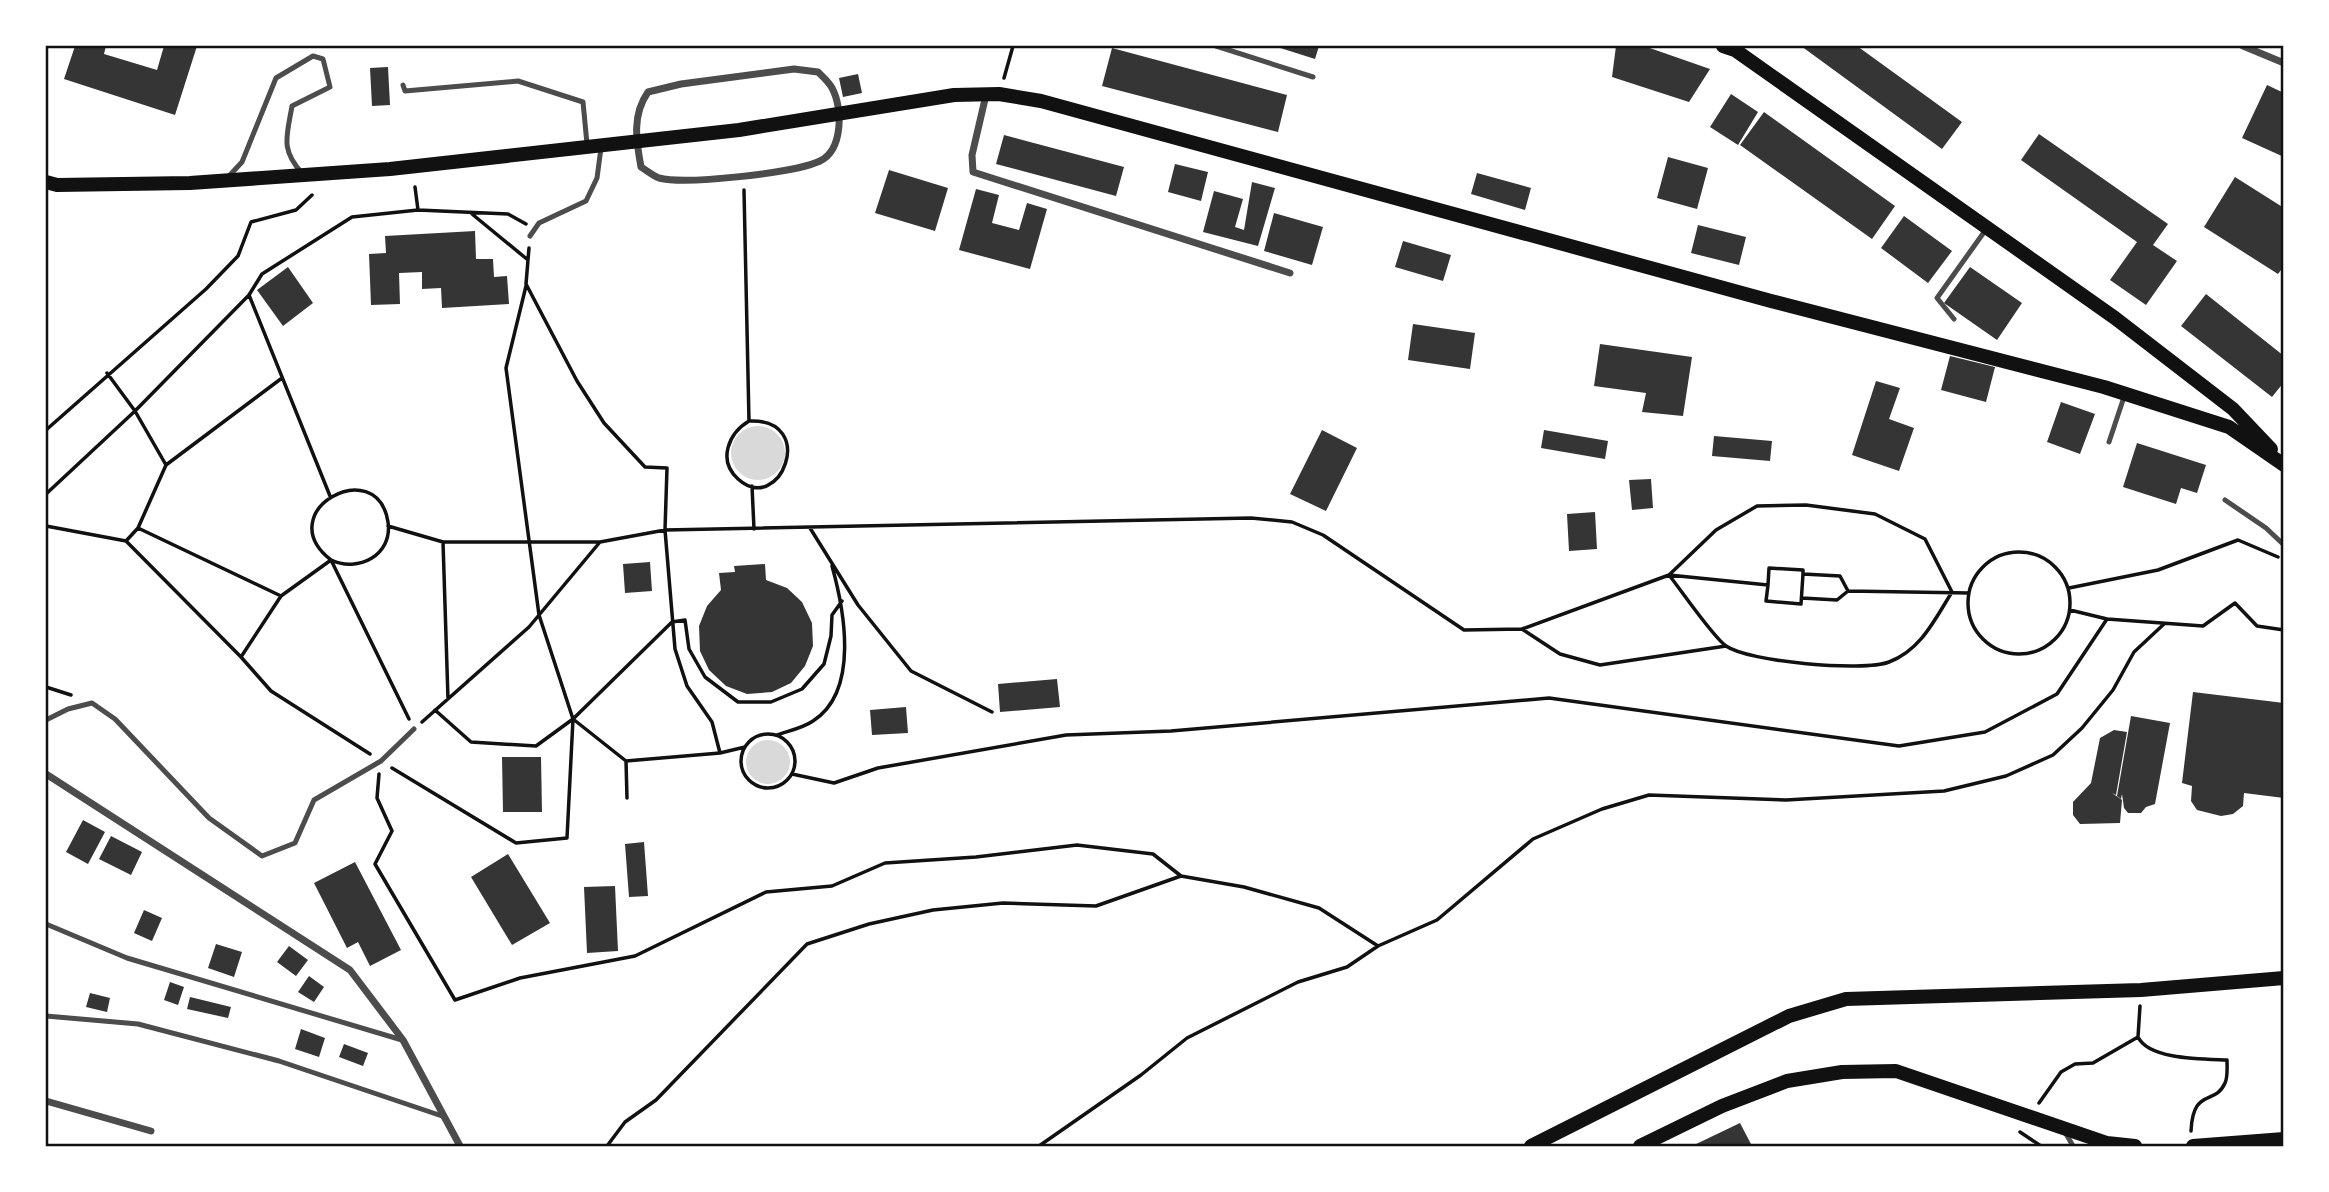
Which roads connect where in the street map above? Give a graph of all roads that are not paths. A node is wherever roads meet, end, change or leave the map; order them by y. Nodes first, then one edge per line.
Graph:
1 (1216, 46) edge
2 (1723, 46) edge
3 (2243, 46) edge
4 (2284, 63) edge
5 (1312, 77) dead end
6 (404, 85) dead end
7 (993, 94) junction
8 (838, 114) junction
9 (636, 141) junction
10 (594, 146) junction
11 (303, 175) junction
12 (225, 181) junction
13 (46, 182) edge
14 (1987, 228) junction
15 (530, 236) road end
16 (1290, 273) dead end
17 (1954, 319) dead end
18 (2125, 394) junction
19 (2109, 442) dead end
20 (2284, 464) edge
21 (2225, 500) dead end
22 (2284, 545) edge
23 (46, 720) edge
24 (414, 729) road end
25 (46, 774) edge
26 (46, 924) edge
27 (2284, 978) edge
28 (46, 1016) edge
29 (402, 1040) junction
30 (46, 1101) edge
31 (442, 1116) junction
32 (2061, 1127) junction
33 (151, 1131) dead end
34 (2284, 1139) edge
35 (2192, 1142) edge
36 (460, 1146) edge
37 (1531, 1146) edge
38 (1640, 1146) edge
39 (2073, 1146) edge
40 (2135, 1146) edge

1 - 5 lane
2 - 14 main road
3 - 4 street
6 - 10 lane
7 - 8 main road
7 - 16 street
7 - 18 main road
8 - 9 main road
8 - 9 street
8 - 9 street
9 - 10 main road
10 - 11 main road
10 - 15 lane
11 - 12 main road
11 - 12 lane
12 - 13 main road
14 - 17 lane
14 - 20 main road
18 - 19 lane
18 - 20 main road
21 - 22 lane
23 - 24 lane
25 - 29 street
26 - 29 lane
27 - 37 main road
28 - 31 lane
29 - 31 street
30 - 33 street
31 - 36 street
32 - 38 main road
32 - 39 lane
32 - 40 main road
34 - 35 main road

